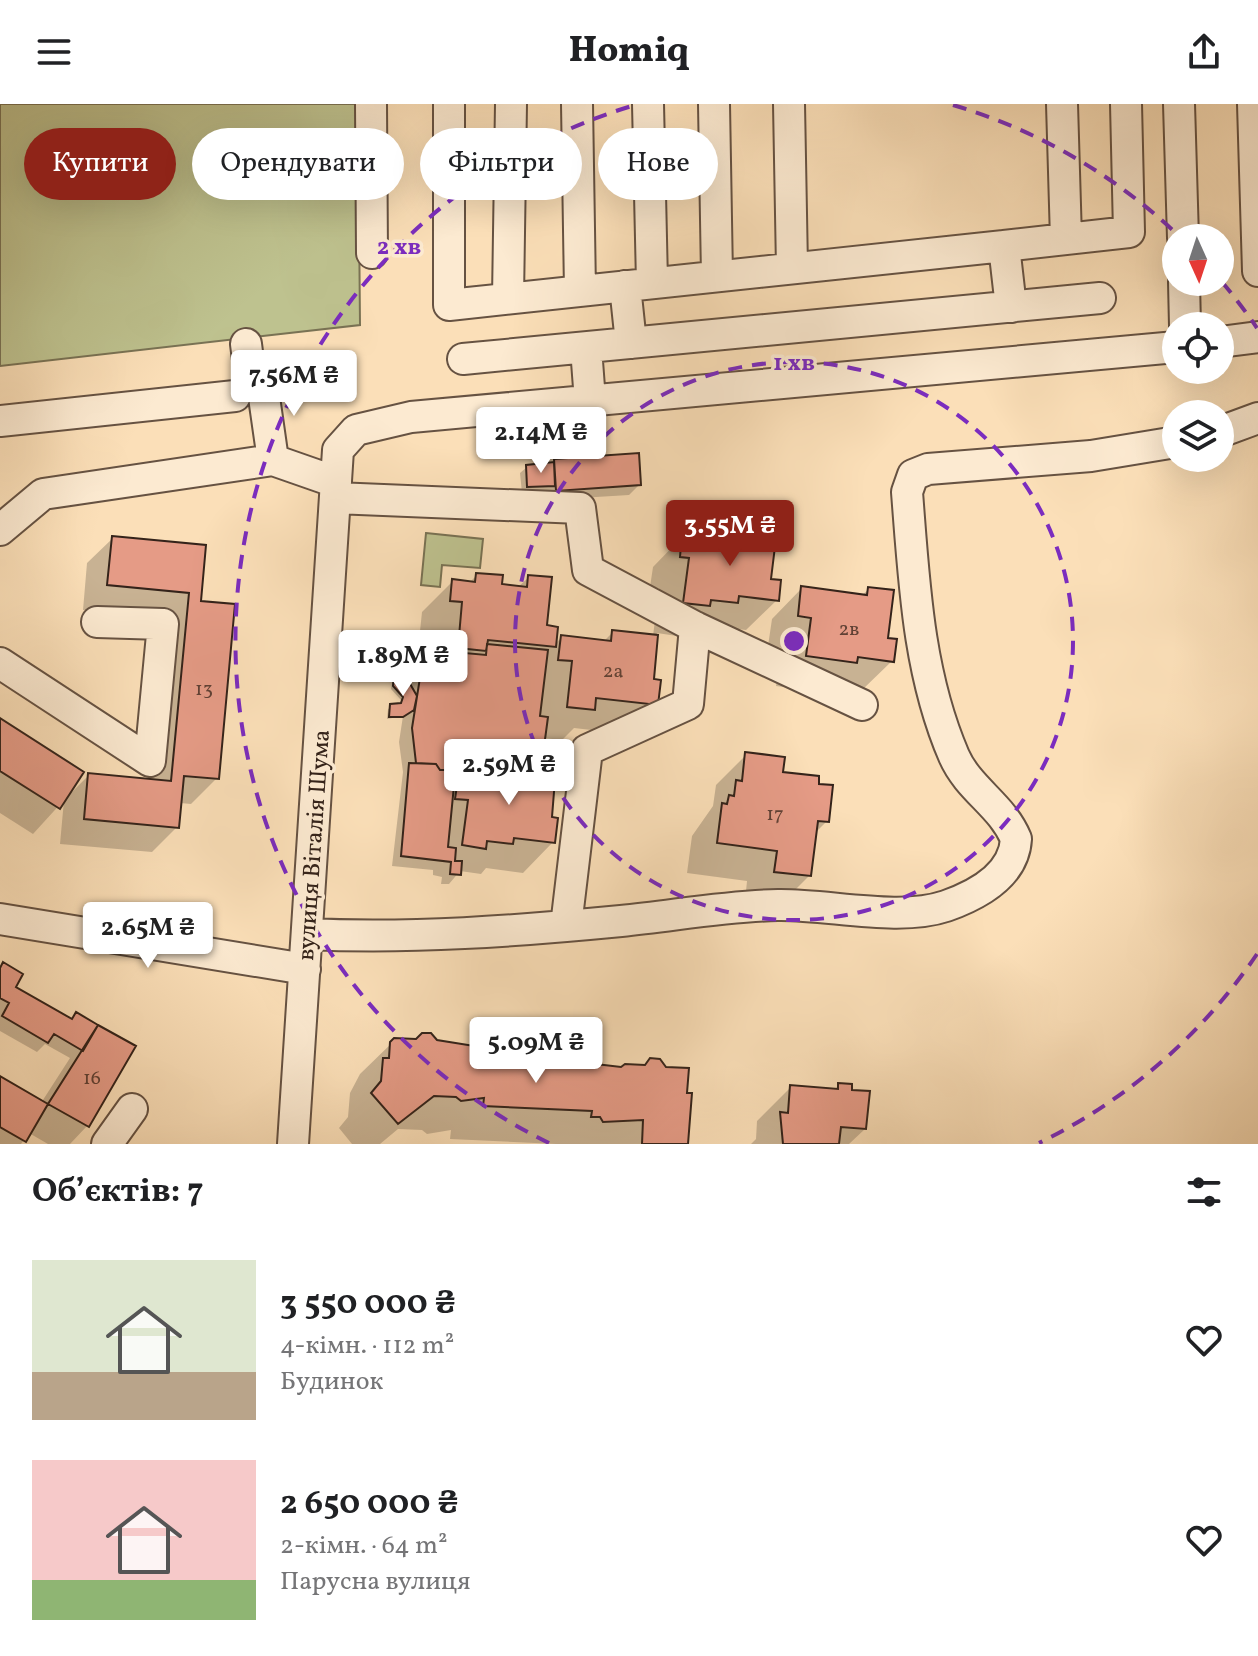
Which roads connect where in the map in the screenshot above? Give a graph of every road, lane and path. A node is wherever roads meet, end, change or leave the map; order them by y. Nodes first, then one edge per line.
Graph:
1 (371, 104) edge
2 (449, 104) edge
3 (511, 104) edge
4 (577, 104) edge
5 (648, 104) edge
6 (714, 104) edge
7 (789, 104) edge
8 (1062, 104) edge
9 (1126, 104) edge
10 (1179, 104) edge
11 (1253, 104) edge
12 (1257, 211) edge
13 (1183, 224) edge
14 (1066, 239) junction
15 (1004, 246) junction
16 (372, 253) dead end
17 (1258, 253) edge
18 (792, 268) junction
19 (1258, 271) edge
20 (717, 276) junction
21 (639, 284) junction
22 (580, 291) junction
23 (508, 298) junction
24 (1100, 298) dead end
25 (1011, 307) junction
26 (1258, 337) edge
27 (1234, 340) edge
28 (631, 343) junction
29 (246, 344) dead end
30 (586, 348) junction
31 (1162, 348) edge
32 (463, 359) dead end
33 (235, 396) dead end
34 (590, 401) junction
35 (1258, 418) edge
36 (0, 421) edge
37 (1234, 427) edge
38 (1162, 444) edge
39 (273, 460) junction
40 (335, 490) junction
41 (0, 530) edge
42 (97, 622) dead end
43 (695, 627) junction
44 (0, 663) edge
45 (862, 705) dead end
46 (0, 919) edge
47 (566, 926) junction
48 (307, 934) junction
49 (305, 969) junction
50 (132, 1109) dead end
51 (107, 1144) edge
52 (293, 1144) edge

1 - 16 street
2 - 23 street
3 - 23 street
4 - 22 street
5 - 21 street
6 - 20 street
7 - 18 street
8 - 14 street
9 - 14 street
10 - 13 street
11 - 12 street
12 - 17 street
14 - 15 street
15 - 18 street
15 - 25 street
17 - 19 street
18 - 20 street
20 - 21 street
21 - 22 street
21 - 28 street
22 - 23 street
24 - 25 street
25 - 28 street
26 - 27 street
28 - 30 street
29 - 39 street
30 - 32 street
30 - 34 street
31 - 34 street
33 - 36 street
34 - 40 street, вулиця Віталія Шума
35 - 37 street
38 - 47 street
39 - 40 street
39 - 41 street
40 - 43 street
40 - 48 street, вулиця Віталія Шума
42 - 44 street
43 - 45 street
43 - 47 street
46 - 49 street
47 - 48 street
48 - 49 street, вулиця Віталія Шума
49 - 52 street, вулиця Віталія Шума
50 - 51 street

